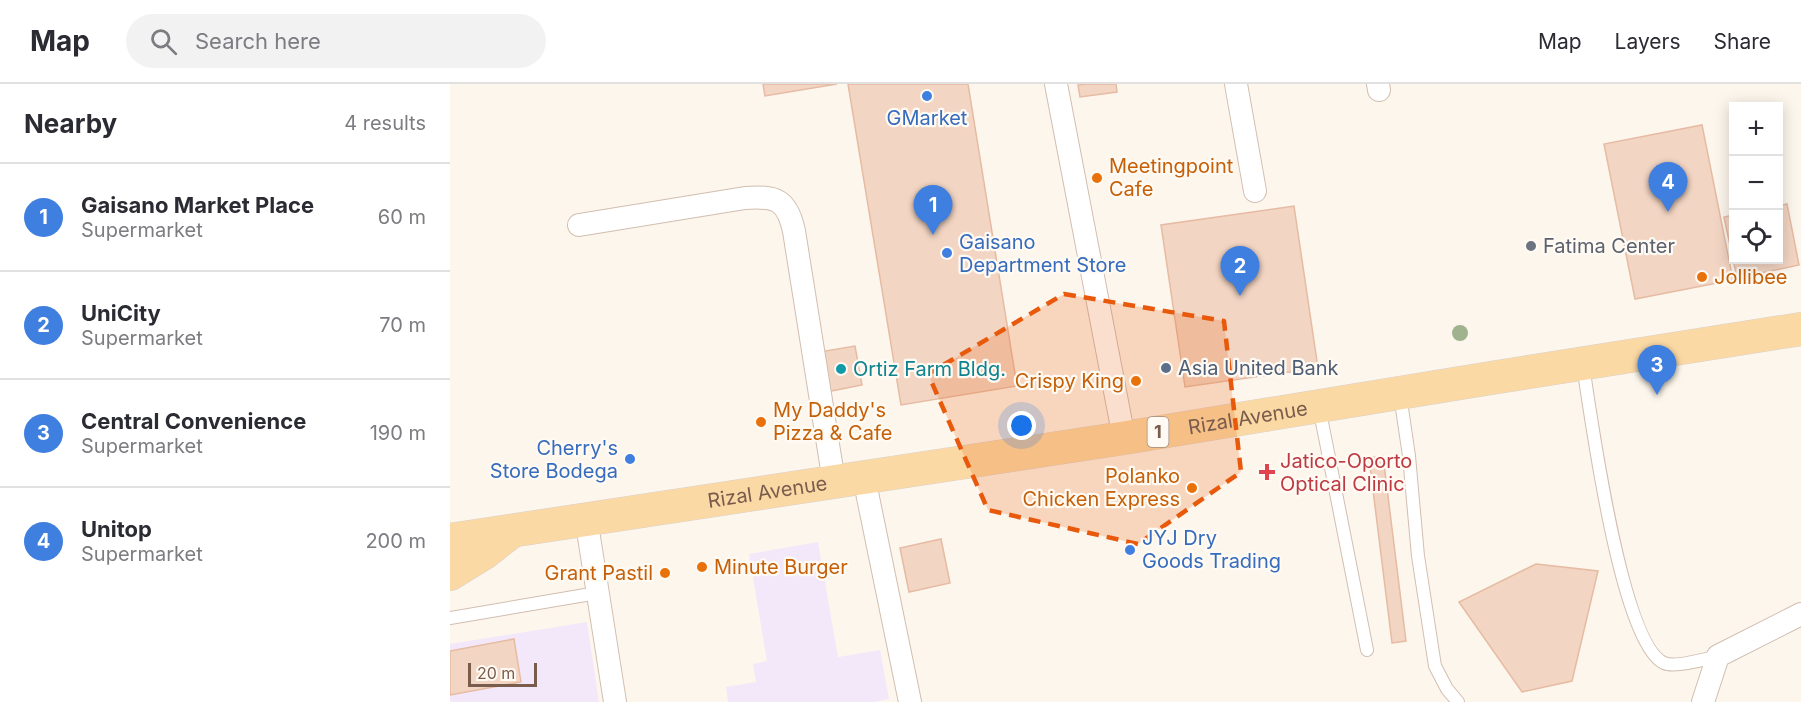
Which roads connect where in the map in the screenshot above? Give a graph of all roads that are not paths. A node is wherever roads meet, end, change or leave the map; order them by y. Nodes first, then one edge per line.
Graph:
1 (1056, 84) edge
2 (1236, 84) edge
3 (1255, 191) dead end
4 (579, 225) dead end
5 (1801, 330) edge
6 (1583, 364) junction
7 (1399, 393) junction
8 (1318, 406) junction
9 (1124, 438) junction
10 (849, 480) junction
11 (586, 518) junction
12 (514, 530) junction
13 (450, 540) edge
14 (450, 574) edge
15 (597, 593) junction
16 (1801, 614) edge
17 (450, 618) edge
18 (1367, 650) dead end
19 (1718, 656) junction
20 (615, 702) edge
21 (910, 702) edge
22 (1458, 702) edge
23 (1703, 702) edge

1 - 9 street
2 - 3 street
4 - 10 street
5 - 6 main road, Rizal Avenue / 1
6 - 7 main road, Rizal Avenue / 1
6 - 19 lane
7 - 8 main road, Rizal Avenue / 1
7 - 22 lane
8 - 9 main road, Rizal Avenue / 1
8 - 18 lane
9 - 10 main road, Rizal Avenue / 1
10 - 11 main road, Rizal Avenue / 1
10 - 21 street
11 - 12 main road, Rizal Avenue / 1
11 - 15 street
12 - 13 main road, Rizal Avenue / 1
12 - 14 main road, Rizal Avenue / 1
15 - 17 lane
15 - 20 street
16 - 19 street
19 - 23 street

